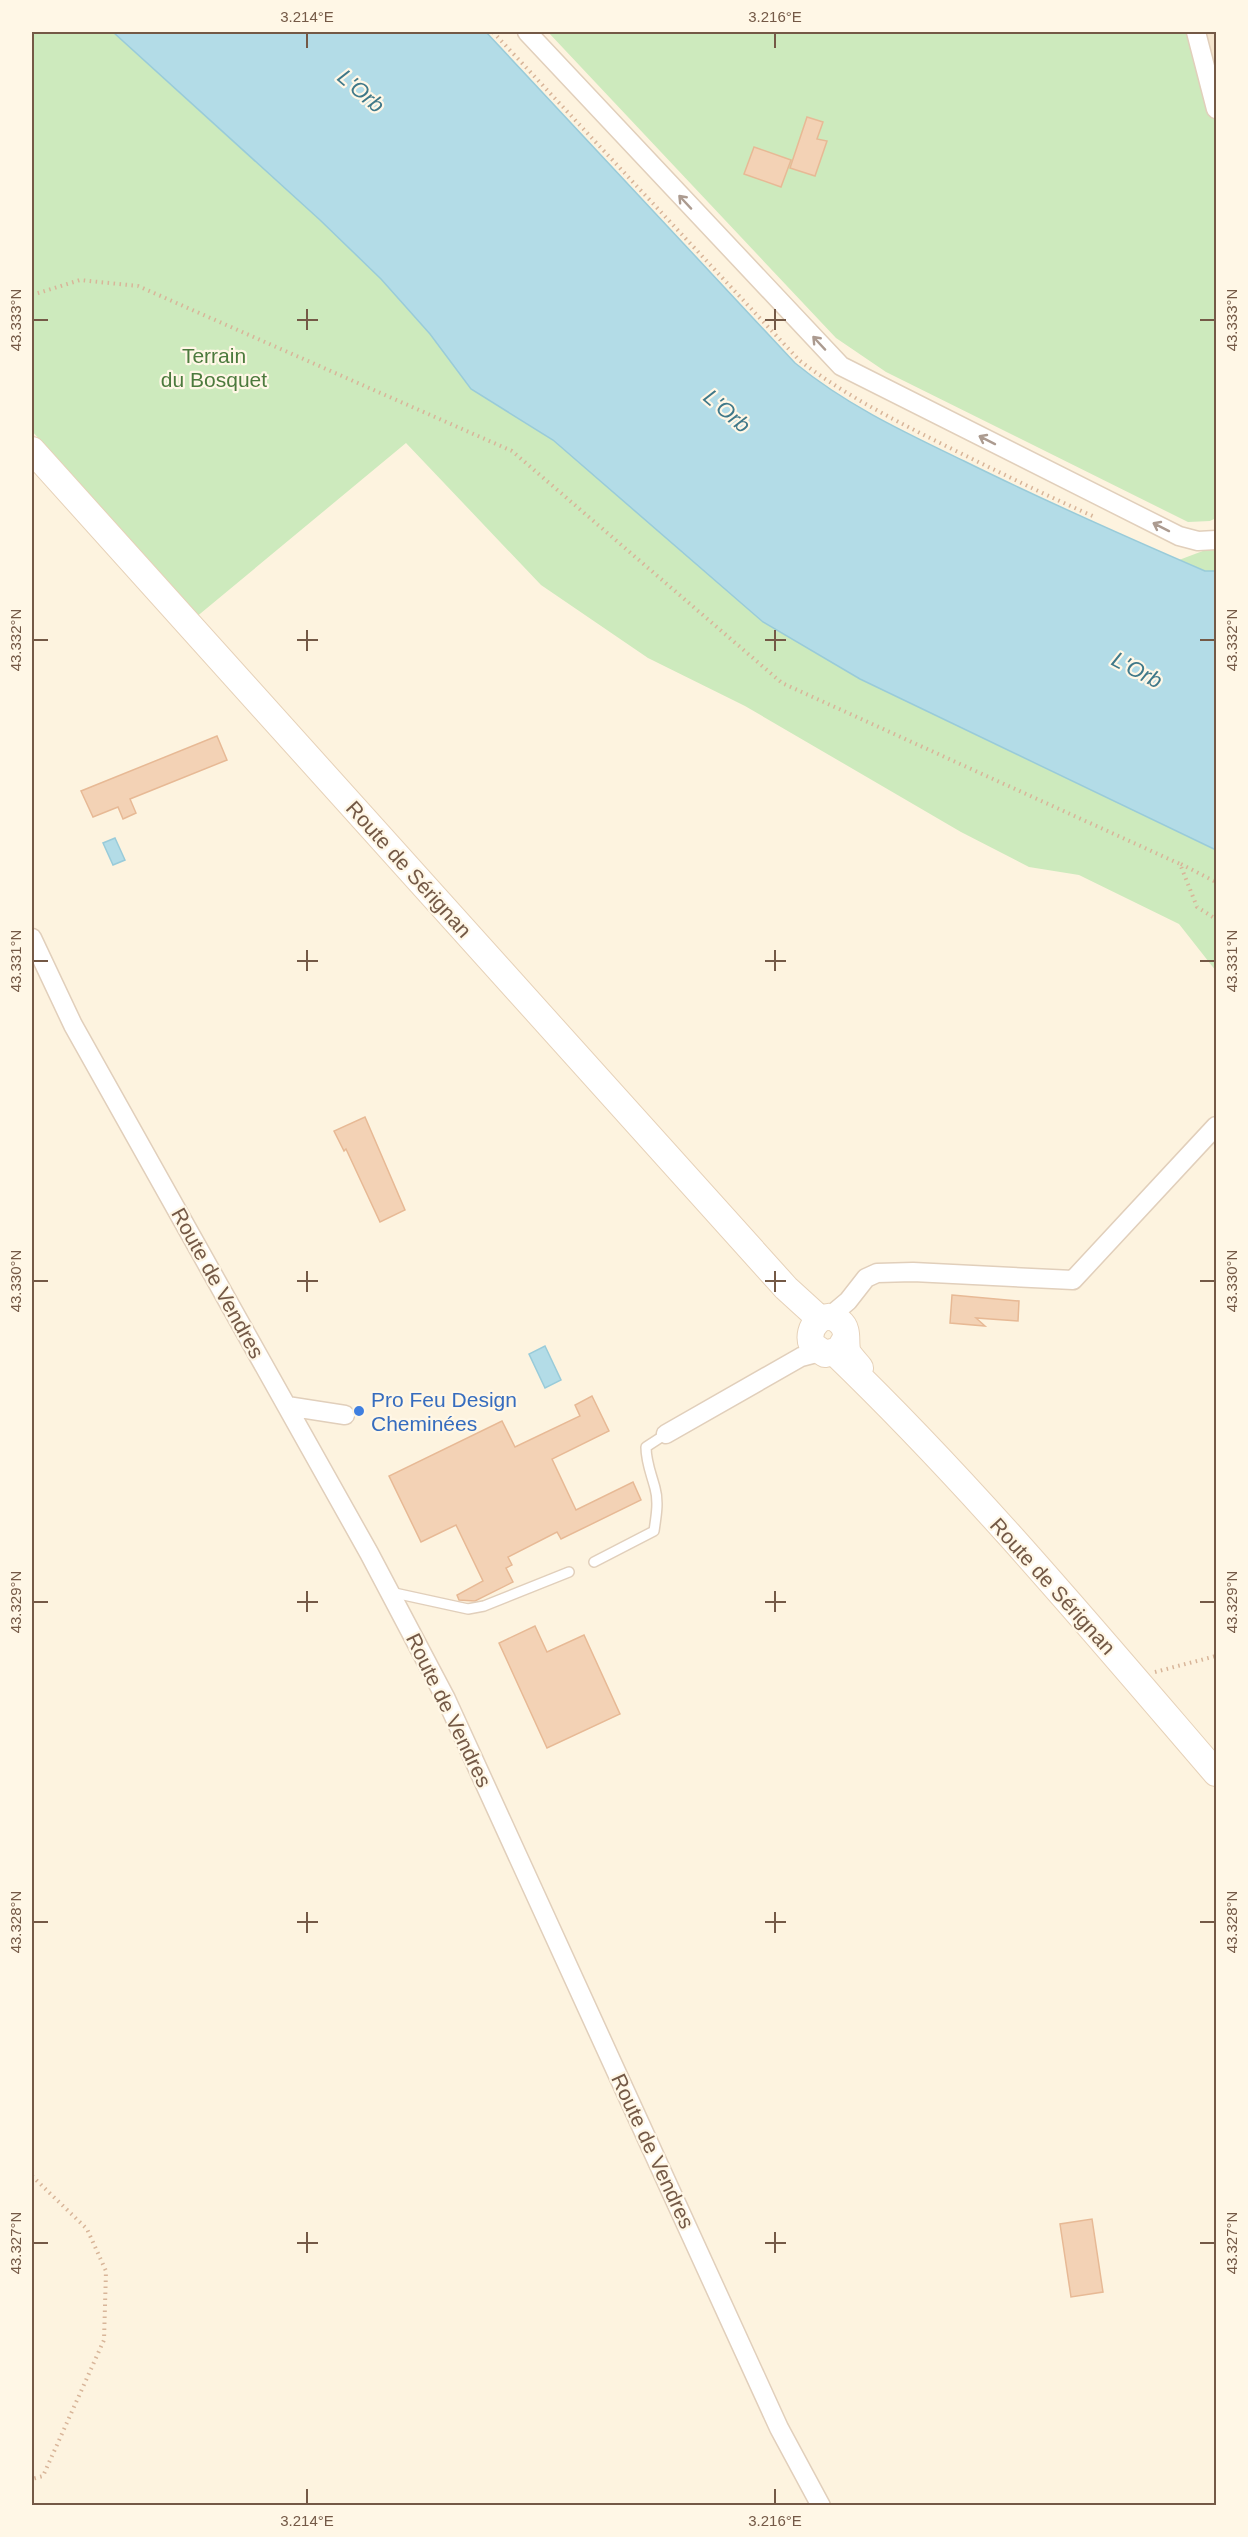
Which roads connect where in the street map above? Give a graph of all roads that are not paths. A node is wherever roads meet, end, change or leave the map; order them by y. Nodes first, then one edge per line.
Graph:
1 (527, 32) edge
2 (1196, 32) edge
3 (1216, 109) edge
4 (32, 450) edge
5 (1216, 540) edge
6 (32, 938) edge
7 (1216, 1126) edge
8 (826, 1333) junction
9 (287, 1406) junction
10 (345, 1415) dead end
11 (666, 1434) joint
12 (594, 1562) dead end
13 (569, 1572) dead end
14 (390, 1592) junction
15 (1216, 1773) edge
16 (821, 2505) edge

5 -> 1 street
2 - 3 street
4 - 8 main road, Route de Sérignan
6 - 9 street, Route de Vendres
7 - 8 street
8 - 11 street
8 - 15 main road, Route de Sérignan
9 - 10 street
9 - 14 street, Route de Vendres
11 - 12 lane
13 - 14 lane
14 - 16 street, Route de Vendres

